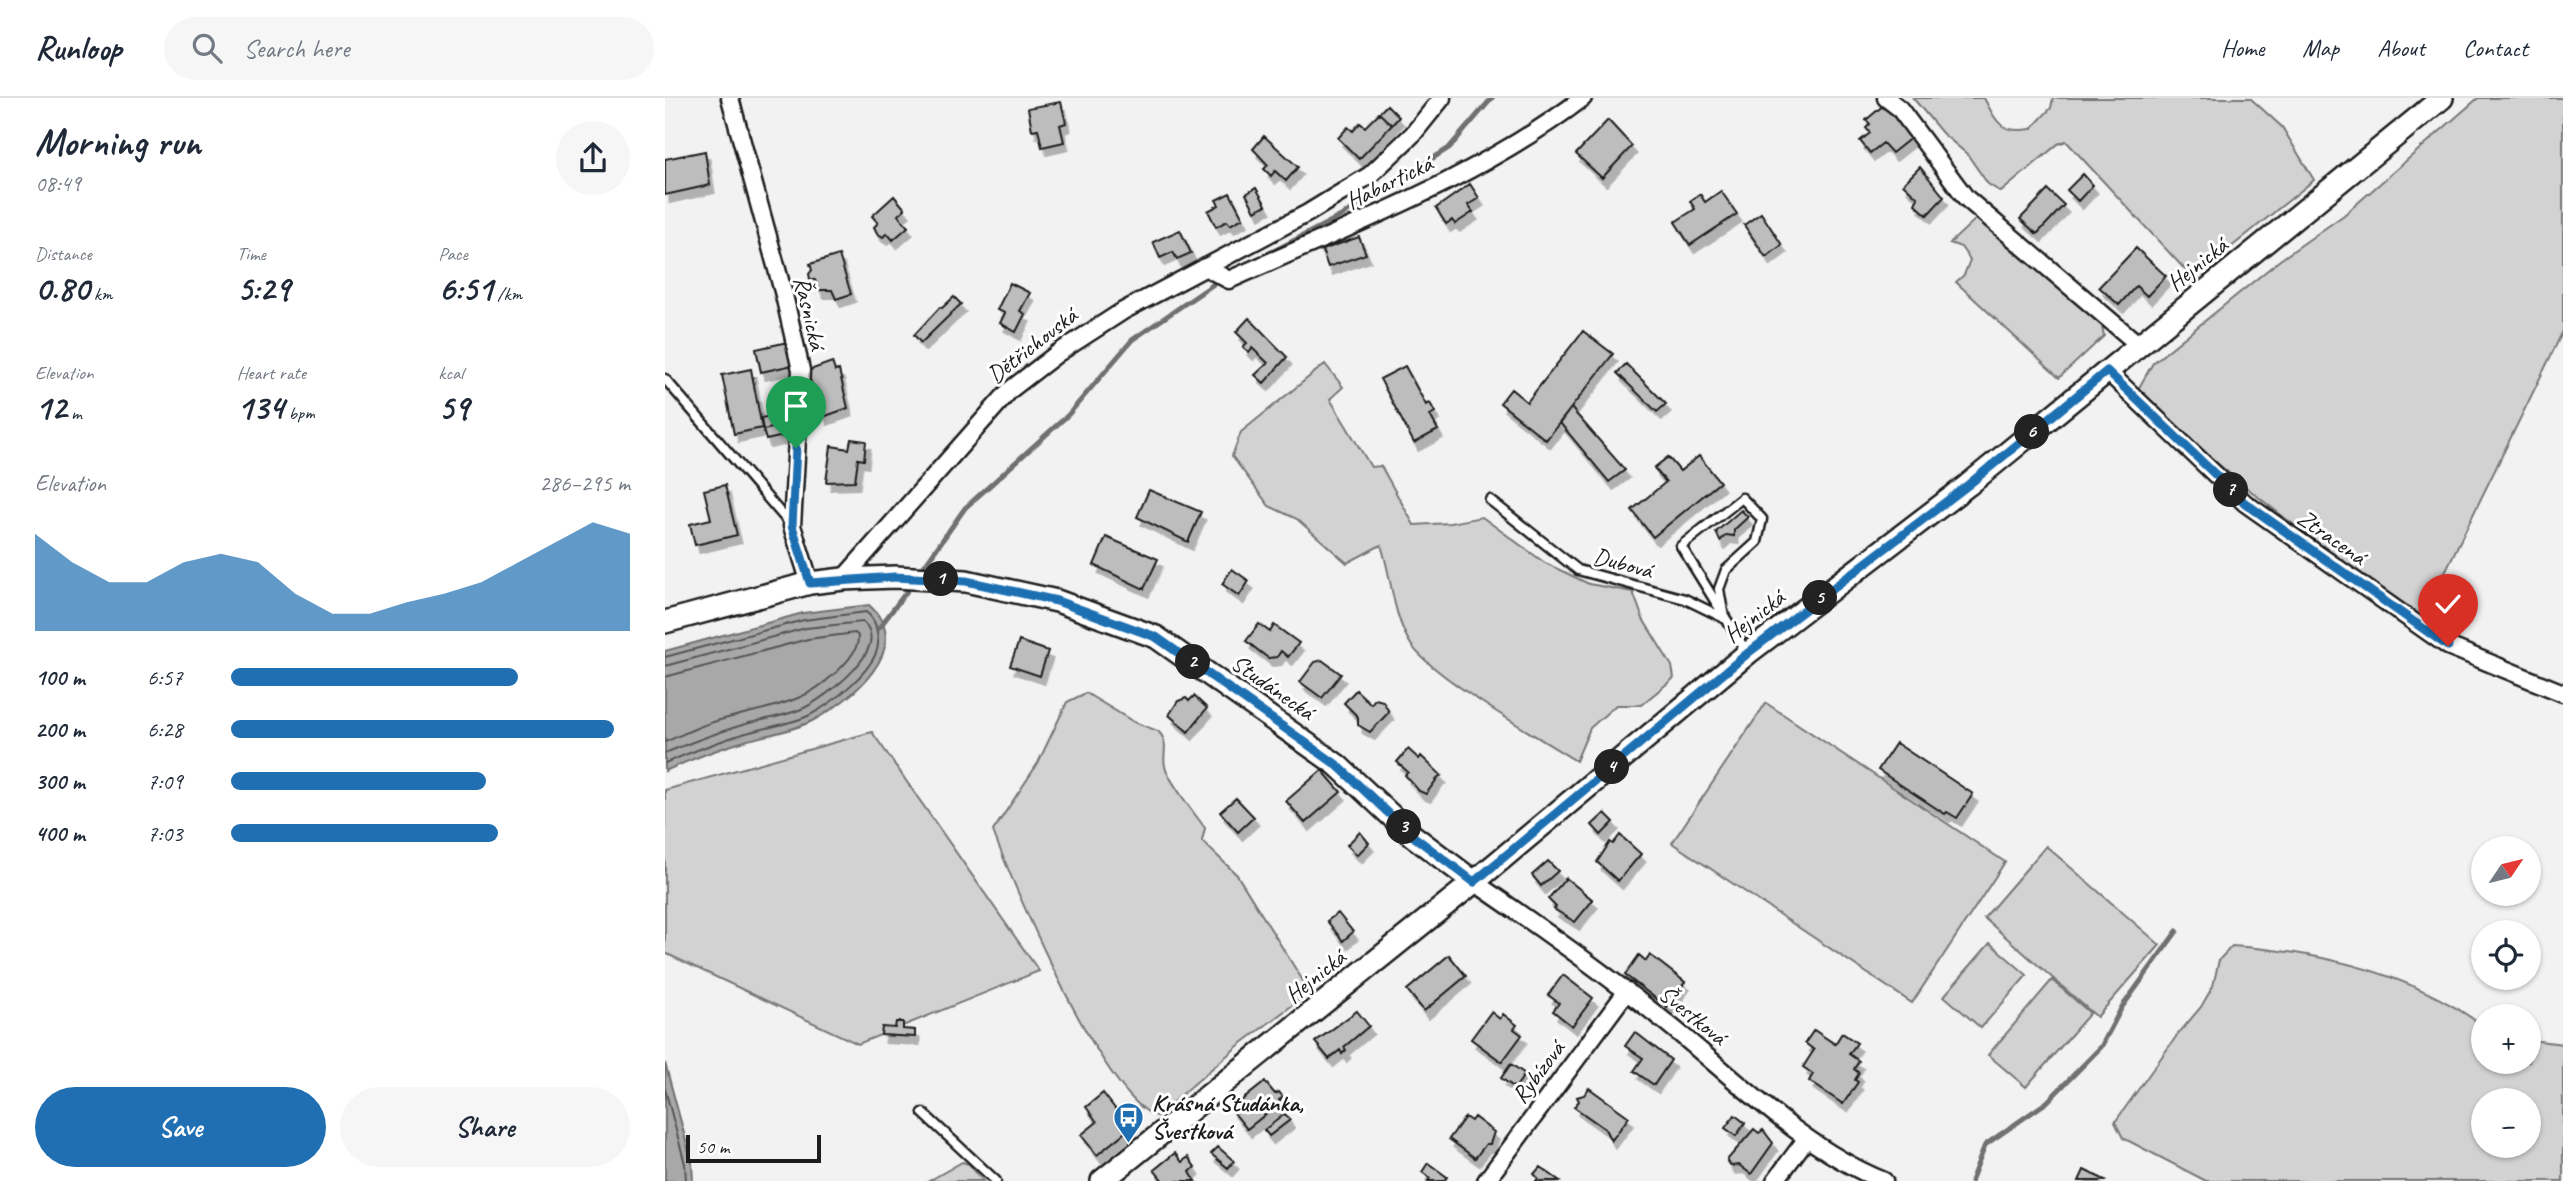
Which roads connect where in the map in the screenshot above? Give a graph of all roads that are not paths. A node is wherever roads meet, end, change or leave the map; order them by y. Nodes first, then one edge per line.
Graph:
1 (730, 98) edge
2 (1442, 98) edge
3 (1583, 98) edge
4 (1885, 98) edge
5 (2442, 98) edge
6 (1206, 267) junction
7 (2139, 345) junction
8 (2107, 371) junction
9 (665, 379) edge
10 (1490, 500) dead end
11 (792, 526) junction
12 (843, 579) junction
13 (810, 583) junction
14 (1724, 618) junction
15 (665, 622) edge
16 (1748, 653) junction
17 (2563, 694) edge
18 (1474, 882) junction
19 (1627, 991) junction
20 (923, 1113) dead end
21 (1807, 1138) junction
22 (996, 1181) edge
23 (1102, 1181) edge
24 (1486, 1181) edge
25 (1775, 1181) edge
26 (1884, 1181) edge

1 - 11 street, Řasnická
2 - 6 street, Dětřichovská
3 - 6 street, Habartická
4 - 7 street
5 - 7 main road, Hejnická
6 - 12 street, Dětřichovská
7 - 8 main road, Hejnická
8 - 16 main road, Hejnická
8 - 17 street, Ztracená
9 - 11 lane
10 - 14 lane, Dubová
11 - 13 street, Řasnická
12 - 13 main road
12 - 18 main road, Studánecká
13 - 15 main road
14 - 14 lane
14 - 16 lane
16 - 18 main road, Hejnická
18 - 19 street, Švestková
18 - 23 main road, Hejnická
19 - 21 street, Švestková
19 - 24 street, Rybízová
20 - 22 lane
21 - 25 street
21 - 26 street, Švestková

